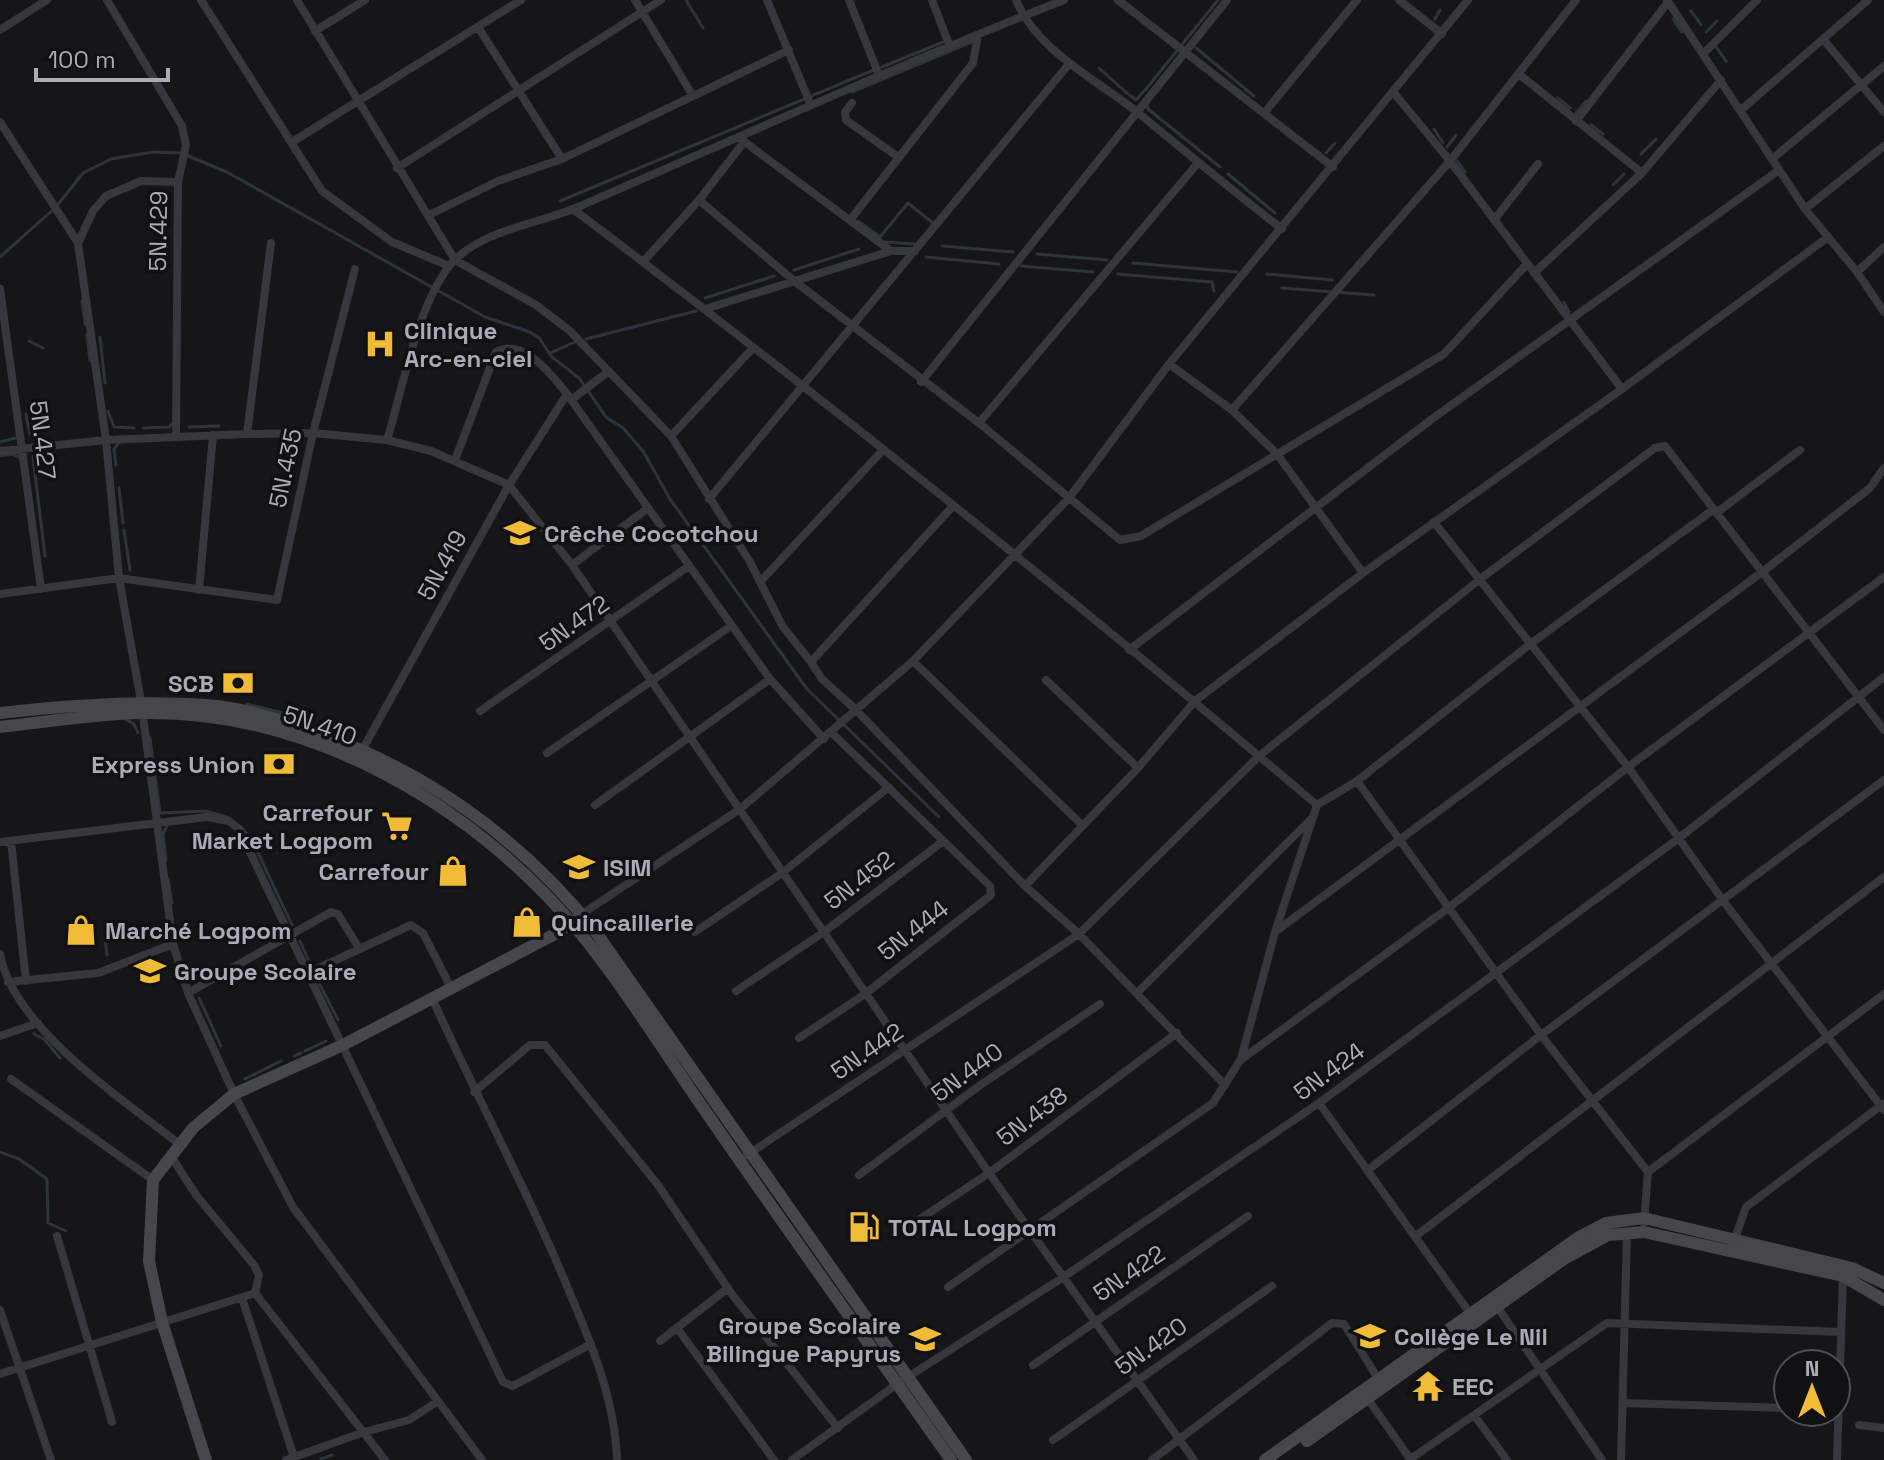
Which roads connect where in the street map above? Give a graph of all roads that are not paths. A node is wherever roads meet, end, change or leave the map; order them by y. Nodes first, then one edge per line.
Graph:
1 (47, 0) edge
2 (107, 0) edge
3 (201, 0) edge
4 (297, 0) edge
5 (365, 0) edge
6 (521, 0) edge
7 (635, 0) edge
8 (661, 0) edge
9 (767, 0) edge
10 (849, 0) edge
11 (932, 0) edge
12 (1016, 0) edge
13 (1064, 0) edge
14 (1118, 0) edge
15 (1227, 0) edge
16 (1357, 0) edge
17 (1399, 0) edge
18 (1468, 0) edge
19 (1576, 0) edge
20 (1757, 0) edge
21 (1868, 0) edge
22 (1668, 1) edge
23 (642, 12) junction
24 (1023, 16) junction
25 (478, 27) junction
26 (0, 30) edge
27 (315, 31) junction
28 (1442, 34) junction
29 (978, 35) junction
30 (1823, 39) junction
31 (950, 47) junction
32 (789, 50) junction
33 (1187, 51) junction
34 (1704, 53) junction
35 (1069, 64) junction
36 (1884, 66) edge
37 (879, 75) junction
38 (1520, 75) junction
39 (1721, 80) junction
40 (1861, 84) junction
41 (519, 91) junction
42 (1394, 93) junction
43 (693, 96) junction
44 (810, 103) junction
45 (852, 103) dead end
46 (359, 104) junction
47 (1741, 110) junction
48 (1136, 111) junction
49 (1265, 112) junction
50 (1884, 112) edge
51 (1576, 121) junction
52 (0, 122) edge
53 (741, 139) junction
54 (292, 142) junction
55 (1884, 146) edge
56 (898, 157) junction
57 (562, 159) junction
58 (1772, 159) junction
59 (1450, 161) junction
60 (1197, 164) junction
61 (1538, 164) dead end
62 (1333, 167) junction
63 (397, 168) junction
64 (1779, 170) junction
65 (1642, 173) junction
66 (178, 182) junction
67 (699, 200) junction
68 (573, 209) junction
69 (1805, 209) junction
70 (429, 215) junction
71 (850, 220) junction
72 (1494, 220) junction
73 (1282, 229) junction
74 (1827, 238) junction
75 (78, 243) junction
76 (271, 243) dead end
77 (1884, 247) edge
78 (891, 251) junction
79 (915, 251) junction
80 (643, 262) junction
81 (452, 263) junction
82 (1527, 264) junction
83 (355, 269) dead end
84 (1857, 272) junction
85 (1534, 273) junction
86 (793, 280) junction
87 (2, 293) edge
88 (705, 309) junction
89 (1884, 312) edge
90 (1571, 321) junction
91 (852, 327) junction
92 (753, 348) junction
93 (1169, 364) junction
94 (609, 371) junction
95 (921, 382) junction
96 (801, 388) junction
97 (1622, 389) junction
98 (569, 397) junction
99 (1232, 410) junction
100 (979, 423) junction
101 (313, 433) junction
102 (247, 434) junction
103 (213, 435) junction
104 (176, 436) junction
105 (671, 436) junction
106 (106, 440) junction
107 (387, 440) junction
108 (25, 448) junction
109 (1800, 450) dead end
110 (0, 451) edge
111 (882, 451) junction
112 (1277, 454) junction
113 (455, 460) junction
114 (1884, 468) edge
115 (509, 485) junction
116 (1069, 498) junction
117 (709, 499) junction
118 (952, 507) junction
119 (648, 508) junction
120 (1314, 508) junction
121 (1717, 510) junction
122 (1434, 522) junction
123 (1012, 555) junction
124 (572, 565) junction
125 (689, 566) junction
126 (1363, 573) junction
127 (1761, 573) junction
128 (1884, 577) edge
129 (119, 578) junction
130 (1479, 580) junction
131 (761, 581) junction
132 (41, 589) junction
133 (199, 590) junction
134 (0, 594) edge
135 (610, 623) junction
136 (731, 626) junction
137 (1808, 632) junction
138 (1529, 645) junction
139 (1129, 650) junction
140 (913, 661) junction
141 (811, 662) junction
142 (1884, 677) edge
143 (770, 679) junction
144 (1046, 680) dead end
145 (651, 681) junction
146 (1860, 695) junction
147 (1195, 701) junction
148 (142, 707) junction
149 (1581, 707) junction
150 (480, 711) dead end
151 (854, 712) junction
152 (0, 713) edge
153 (0, 727) edge
154 (1884, 730) edge
155 (828, 736) junction
156 (688, 737) junction
157 (547, 753) dead end
158 (360, 754) junction
159 (1259, 756) junction
160 (1628, 767) junction
161 (1138, 768) junction
162 (1884, 780) edge
163 (1357, 781) junction
164 (889, 787) junction
165 (595, 805) dead end
166 (740, 809) junction
167 (1316, 810) junction
168 (156, 821) junction
169 (1082, 825) junction
170 (1401, 837) junction
171 (1679, 838) junction
172 (11, 841) junction
173 (0, 842) edge
174 (942, 842) junction
175 (782, 873) junction
176 (1884, 877) edge
177 (1025, 886) junction
178 (1724, 902) junction
179 (1447, 909) junction
180 (582, 914) junction
181 (571, 923) junction
182 (695, 932) dead end
183 (824, 932) junction
184 (1275, 932) junction
185 (1079, 934) junction
186 (290, 935) junction
187 (173, 944) junction
188 (359, 948) junction
189 (0, 954) edge
190 (1771, 965) junction
191 (1, 970) edge
192 (308, 973) junction
193 (1497, 974) junction
194 (26, 981) junction
195 (8, 982) junction
196 (451, 988) junction
197 (630, 990) junction
198 (736, 991) dead end
199 (188, 993) junction
200 (1137, 993) junction
201 (865, 994) junction
202 (1884, 994) edge
203 (432, 998) junction
204 (1100, 1004) dead end
205 (38, 1023) junction
206 (1177, 1033) junction
207 (1541, 1035) junction
208 (0, 1036) edge
209 (1827, 1036) junction
210 (799, 1038) dead end
211 (343, 1045) junction
212 (907, 1049) junction
213 (1241, 1059) junction
214 (11, 1079) dead end
215 (1225, 1085) junction
216 (474, 1092) junction
217 (234, 1094) junction
218 (1589, 1100) junction
219 (1319, 1103) junction
220 (1883, 1107) edge
221 (947, 1111) junction
222 (179, 1144) junction
223 (753, 1152) junction
224 (171, 1156) junction
225 (739, 1161) junction
226 (1368, 1170) junction
227 (1648, 1172) junction
228 (989, 1173) junction
229 (859, 1175) dead end
230 (153, 1180) junction
231 (1248, 1216) dead end
232 (1644, 1225) junction
233 (908, 1227) dead end
234 (1031, 1230) junction
235 (1627, 1232) junction
236 (57, 1236) dead end
237 (1416, 1236) junction
238 (1733, 1246) junction
239 (1843, 1276) junction
240 (1062, 1278) junction
241 (1884, 1283) edge
242 (1272, 1286) dead end
243 (948, 1287) dead end
244 (728, 1288) junction
245 (255, 1293) junction
246 (242, 1298) junction
247 (1884, 1300) edge
248 (1498, 1308) junction
249 (0, 1310) edge
250 (1472, 1316) junction
251 (162, 1322) junction
252 (1093, 1322) junction
253 (1625, 1323) junction
254 (677, 1328) junction
255 (1841, 1332) junction
256 (660, 1341) dead end
257 (591, 1344) junction
258 (89, 1345) junction
259 (1840, 1348) edge
260 (1033, 1365) dead end
261 (21, 1367) junction
262 (1540, 1369) junction
263 (0, 1374) edge
264 (1379, 1380) junction
265 (903, 1381) junction
266 (1135, 1381) junction
267 (1365, 1396) junction
268 (438, 1401) junction
269 (1623, 1403) junction
270 (1772, 1408) edge
271 (1474, 1415) junction
272 (112, 1422) dead end
273 (1859, 1425) dead end
274 (838, 1428) junction
275 (1837, 1428) edge
276 (1884, 1428) edge
277 (364, 1432) junction
278 (1053, 1440) dead end
279 (1179, 1442) junction
280 (805, 1456) edge
281 (290, 1459) edge
282 (51, 1460) edge
283 (206, 1460) edge
284 (385, 1460) edge
285 (482, 1460) edge
286 (617, 1460) edge
287 (774, 1460) edge
288 (792, 1460) edge
289 (951, 1460) edge
290 (966, 1460) edge
291 (1152, 1460) edge
292 (1194, 1460) edge
293 (1265, 1460) edge
294 (1279, 1460) edge
295 (1410, 1460) edge
296 (1507, 1460) edge
297 (1602, 1460) edge
298 (1621, 1460) edge
299 (1837, 1460) edge

1 - 26 street
2 - 66 street, 5N.429
3 - 54 street
4 - 27 street
5 - 27 street
6 - 25 street
7 - 23 street
8 - 23 street
9 - 32 street
10 - 37 street
11 - 31 street
12 - 24 street
13 - 24 street
14 - 33 street
15 - 33 street
16 - 49 street
17 - 28 street
18 - 28 street
19 - 38 street
20 - 34 street
21 - 30 street
22 - 34 street
22 - 51 street
23 - 41 street
23 - 43 street
24 - 29 street
24 - 35 street
25 - 41 street
25 - 46 street
27 - 46 street
28 - 42 street
29 - 31 street
29 - 56 street
30 - 40 street
30 - 47 street
31 - 37 street
32 - 43 street
32 - 44 street
33 - 48 street
33 - 49 street
34 - 39 street
35 - 48 street
35 - 79 street
36 - 40 street
37 - 44 street
38 - 51 street
38 - 59 street
39 - 47 street
39 - 65 street
40 - 50 street
40 - 58 street
41 - 57 street
41 - 63 street
42 - 59 street
42 - 62 street
43 - 57 street
44 - 53 street
45 - 56 street
46 - 54 street
46 - 63 street
47 - 58 street
48 - 60 street
48 - 95 street
49 - 62 street
51 - 65 street
52 - 75 street
53 - 67 street
53 - 68 street
53 - 71 street
54 - 81 street
55 - 69 street
56 - 71 street
57 - 70 street
58 - 64 street
59 - 72 street
59 - 99 street
60 - 73 street
60 - 100 street
61 - 72 street
62 - 73 street
63 - 70 street
64 - 69 street
64 - 90 street
65 - 85 street
66 - 75 street
66 - 104 street, 5N.429
67 - 80 street
67 - 86 street
68 - 80 street
68 - 81 street
69 - 74 street
70 - 81 street
71 - 78 street
72 - 82 street
73 - 93 street
74 - 84 street
74 - 97 street
75 - 106 street
76 - 102 street
77 - 84 street
78 - 79 street
78 - 86 street
79 - 91 street
80 - 88 street
81 - 94 street
81 - 107 street
82 - 85 street
82 - 112 street
83 - 101 street, 5N.435
84 - 89 street
85 - 90 street
86 - 88 street
86 - 91 street
87 - 108 street, 5N.427
88 - 92 street
90 - 97 street
90 - 120 street
91 - 95 street
91 - 96 street
92 - 96 street
92 - 105 street
93 - 99 street
93 - 116 street
94 - 98 street
94 - 105 street
95 - 100 street
96 - 111 street
96 - 117 street
97 - 122 street
98 - 113 street
98 - 115 street, 5N.419
98 - 119 street
99 - 112 street
100 - 116 street
101 - 102 street
101 - 107 street
101 - 133 street, 5N.435
102 - 103 street
103 - 104 street
103 - 133 street
104 - 106 street
105 - 117 street
106 - 108 street
106 - 129 street
107 - 113 street
108 - 110 street
108 - 132 street, 5N.427
109 - 121 street
111 - 118 street
111 - 131 street
112 - 116 street
112 - 120 street
113 - 115 street
114 - 127 street
115 - 124 street
115 - 158 street, 5N.419
116 - 123 street
117 - 131 street
118 - 123 street
118 - 141 street
119 - 124 street
119 - 125 street
120 - 126 street
120 - 139 street
121 - 127 street
121 - 130 street, 5N.442
121 - 138 street
122 - 126 street
122 - 130 street
123 - 139 street
123 - 140 street
124 - 135 street
125 - 135 street, 5N.472
125 - 136 street
126 - 147 street
127 - 137 street
127 - 149 street
128 - 137 street
129 - 132 street, 5N.435
129 - 133 street, 5N.435
129 - 148 street
130 - 138 street
130 - 159 street, 5N.442
131 - 141 street
132 - 134 street, 5N.435
135 - 145 street
135 - 150 street, 5N.472
136 - 143 street
136 - 145 street
137 - 146 street
137 - 160 street
138 - 149 street
138 - 163 street
139 - 147 street
140 - 151 street
140 - 169 street
141 - 151 street
142 - 146 street, 5N.424
143 - 155 street
143 - 156 street
144 - 161 street
145 - 156 street
145 - 157 street
146 - 154 street
146 - 171 street, 5N.424
147 - 159 street
147 - 161 street
148 - 152 main road
148 - 153 main road, 5N.410
148 - 158 main road, 5N.410
148 - 168 street
149 - 160 street
149 - 170 street
151 - 155 street
151 - 177 street
155 - 164 street
155 - 166 street
156 - 165 street
156 - 166 street
158 - 180 main road
158 - 181 main road, 5N.410
159 - 167 street
159 - 185 street, 5N.442
160 - 171 street
160 - 179 street
161 - 169 street
162 - 178 street
163 - 167 street
163 - 170 street
164 - 174 street
164 - 175 street
166 - 175 street
166 - 180 street
167 - 184 street
167 - 200 street
168 - 172 street
168 - 186 street
168 - 187 street
169 - 177 street
170 - 179 street
170 - 184 street
171 - 178 street
171 - 193 street, 5N.424
172 - 173 street
172 - 194 street
174 - 183 street, 5N.452
174 - 201 street, 5N.444
175 - 182 street
175 - 183 street
176 - 190 street
177 - 185 street
178 - 190 street
178 - 207 street
179 - 193 street
179 - 213 street
180 - 181 main road
180 - 197 main road
181 - 196 main road
181 - 197 main road, 5N.410
183 - 198 street, 5N.452
183 - 201 street
184 - 213 street
185 - 200 street
185 - 212 street, 5N.442
186 - 188 street
186 - 192 street
186 - 199 street
187 - 194 street
187 - 199 street
188 - 192 street
188 - 196 street
189 - 191 street
190 - 209 street
190 - 218 street
191 - 195 street
192 - 211 street
193 - 207 street
193 - 219 street, 5N.424
194 - 195 street
195 - 205 street
196 - 203 main road
197 - 223 main road
197 - 225 main road
199 - 217 street
200 - 206 street
201 - 210 street, 5N.444
201 - 212 street
202 - 209 street
203 - 211 main road
203 - 216 street
204 - 221 street, 5N.440
205 - 208 street
205 - 222 street
206 - 215 street
206 - 228 street, 5N.438
207 - 218 street
207 - 226 street
209 - 220 street
209 - 227 street
211 - 217 main road
211 - 257 street
212 - 221 street
212 - 223 street, 5N.442
213 - 215 street
214 - 230 street
215 - 234 street
216 - 244 street
216 - 257 street
217 - 222 main road
217 - 268 street
218 - 227 street
218 - 237 street
219 - 226 street
219 - 240 street, 5N.424
220 - 238 street
221 - 228 street
221 - 229 street, 5N.440
222 - 224 main road
223 - 225 street, 5N.442
223 - 265 main road
224 - 230 main road
224 - 245 street
225 - 265 main road
226 - 237 street
227 - 232 street
228 - 233 street, 5N.438
228 - 234 street
230 - 251 main road
231 - 252 street, 5N.422
232 - 235 main road
232 - 238 main road
232 - 250 main road
234 - 240 street
234 - 243 street
235 - 248 main road
235 - 253 street
236 - 258 street
237 - 250 street
238 - 239 main road
238 - 241 main road
239 - 247 main road
239 - 255 street
240 - 252 street
240 - 265 street, 5N.424
242 - 266 street, 5N.420
244 - 254 street
244 - 274 street
245 - 246 street
245 - 277 street
246 - 251 street
246 - 281 street
248 - 262 street
248 - 267 main road
249 - 261 street
250 - 264 main road
251 - 258 street
251 - 283 main road
252 - 260 street, 5N.422
252 - 266 street
253 - 255 street
253 - 262 street
253 - 269 street
254 - 256 street
254 - 287 street
255 - 259 street
257 - 286 street
258 - 261 street
258 - 272 street
261 - 263 street
261 - 282 street
262 - 271 street
262 - 297 street
264 - 267 main road
264 - 279 street
265 - 274 street, 5N.424
265 - 289 main road
265 - 290 main road
266 - 278 street, 5N.420
266 - 279 street
267 - 293 main road
267 - 294 main road
267 - 295 street
268 - 277 street
268 - 285 street
269 - 270 street
269 - 298 street
271 - 295 street
271 - 296 street
273 - 276 street
274 - 280 street, 5N.424
275 - 299 street
277 - 281 street
277 - 284 street
279 - 291 street
279 - 292 street
280 - 288 street, 5N.424

